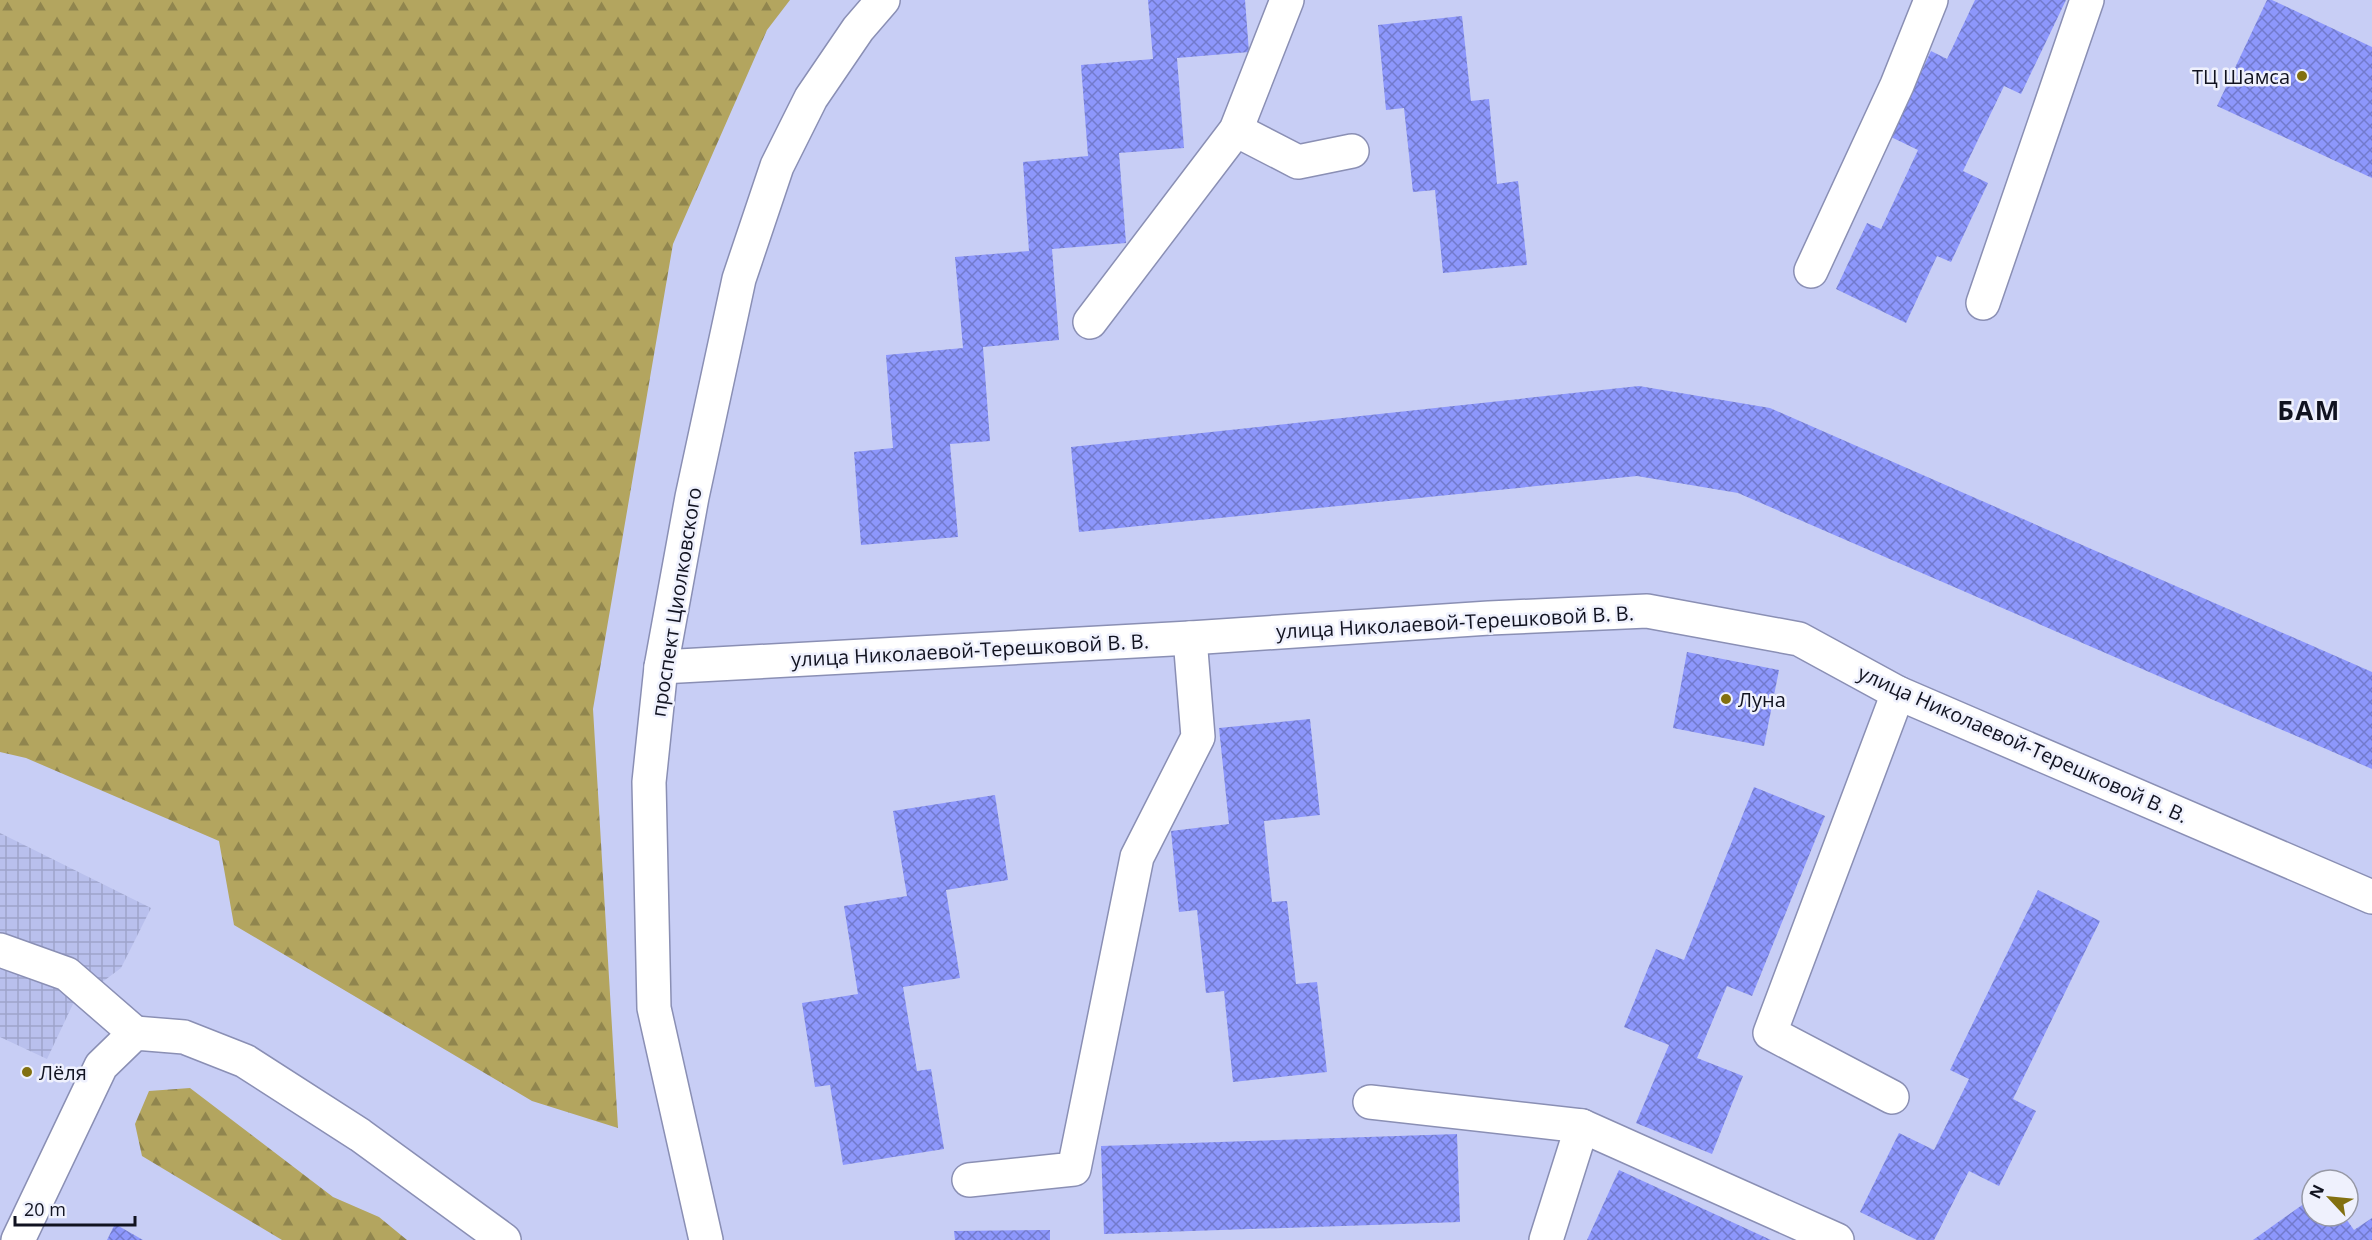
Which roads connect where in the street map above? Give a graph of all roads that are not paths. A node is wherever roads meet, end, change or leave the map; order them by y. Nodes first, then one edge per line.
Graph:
1 (883, 0) edge
2 (1287, 0) edge
3 (1931, 0) edge
4 (2087, 0) edge
5 (1236, 130) junction
6 (1352, 151) dead end
7 (1811, 271) dead end
8 (1983, 303) dead end
9 (1090, 322) dead end
10 (1190, 638) junction
11 (661, 667) junction
12 (1898, 693) junction
13 (2372, 897) edge
14 (0, 950) edge
15 (135, 1033) junction
16 (1892, 1096) dead end
17 (1370, 1102) dead end
18 (1582, 1126) junction
19 (969, 1180) dead end
20 (18, 1240) edge
21 (504, 1240) edge
22 (706, 1240) edge
23 (1546, 1240) edge
24 (1838, 1240) edge

1 - 11 street, проспект Циолковского
2 - 5 street
3 - 7 street
4 - 8 street
5 - 6 street
5 - 9 street
10 - 11 street, улица Николаевой-Терешковой В. В.
10 - 12 street, улица Николаевой-Терешковой В. В.
10 - 19 street
11 - 22 street, проспект Циолковского
12 - 13 street, улица Николаевой-Терешковой В. В.
12 - 16 street
14 - 15 street
15 - 20 street
15 - 21 street
17 - 18 street
18 - 23 street
18 - 24 street

